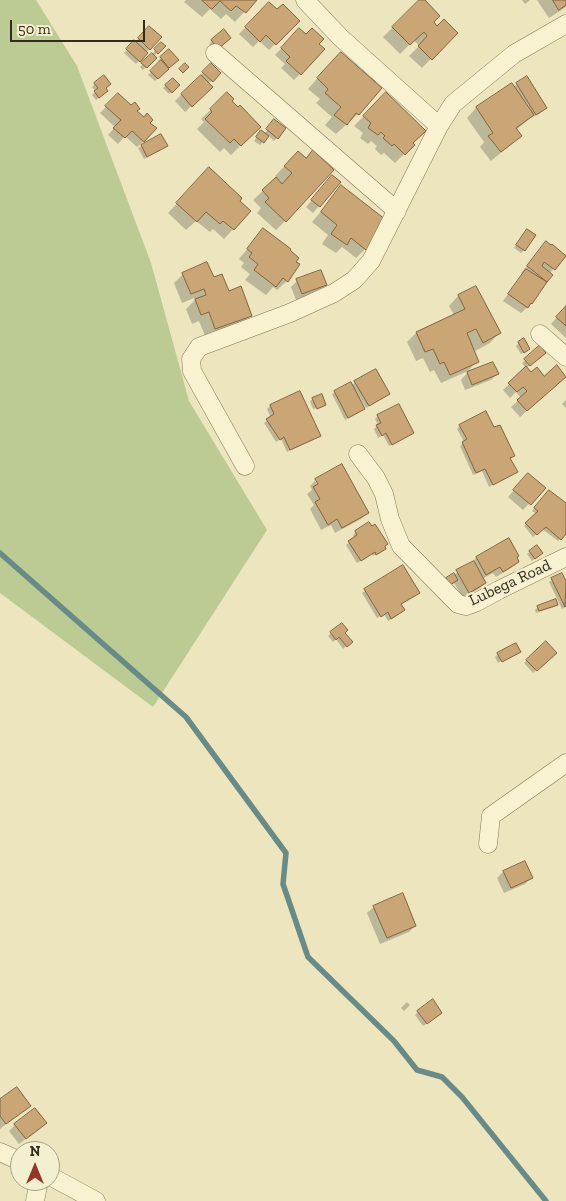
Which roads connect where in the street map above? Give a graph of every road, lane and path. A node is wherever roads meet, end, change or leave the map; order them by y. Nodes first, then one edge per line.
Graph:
1 (305, 0) edge
2 (566, 24) edge
3 (215, 53) dead end
4 (439, 126) junction
5 (398, 211) junction
6 (540, 334) dead end
7 (566, 358) edge
8 (358, 454) dead end
9 (245, 466) dead end
10 (566, 557) edge
11 (566, 763) edge
12 (488, 844) dead end
13 (60, 1181) edge
14 (96, 1201) edge

1 - 4 street
2 - 4 street
3 - 5 street
4 - 5 street
5 - 9 street
6 - 7 street
8 - 10 street, Lubega Road
11 - 12 street
13 - 14 street

